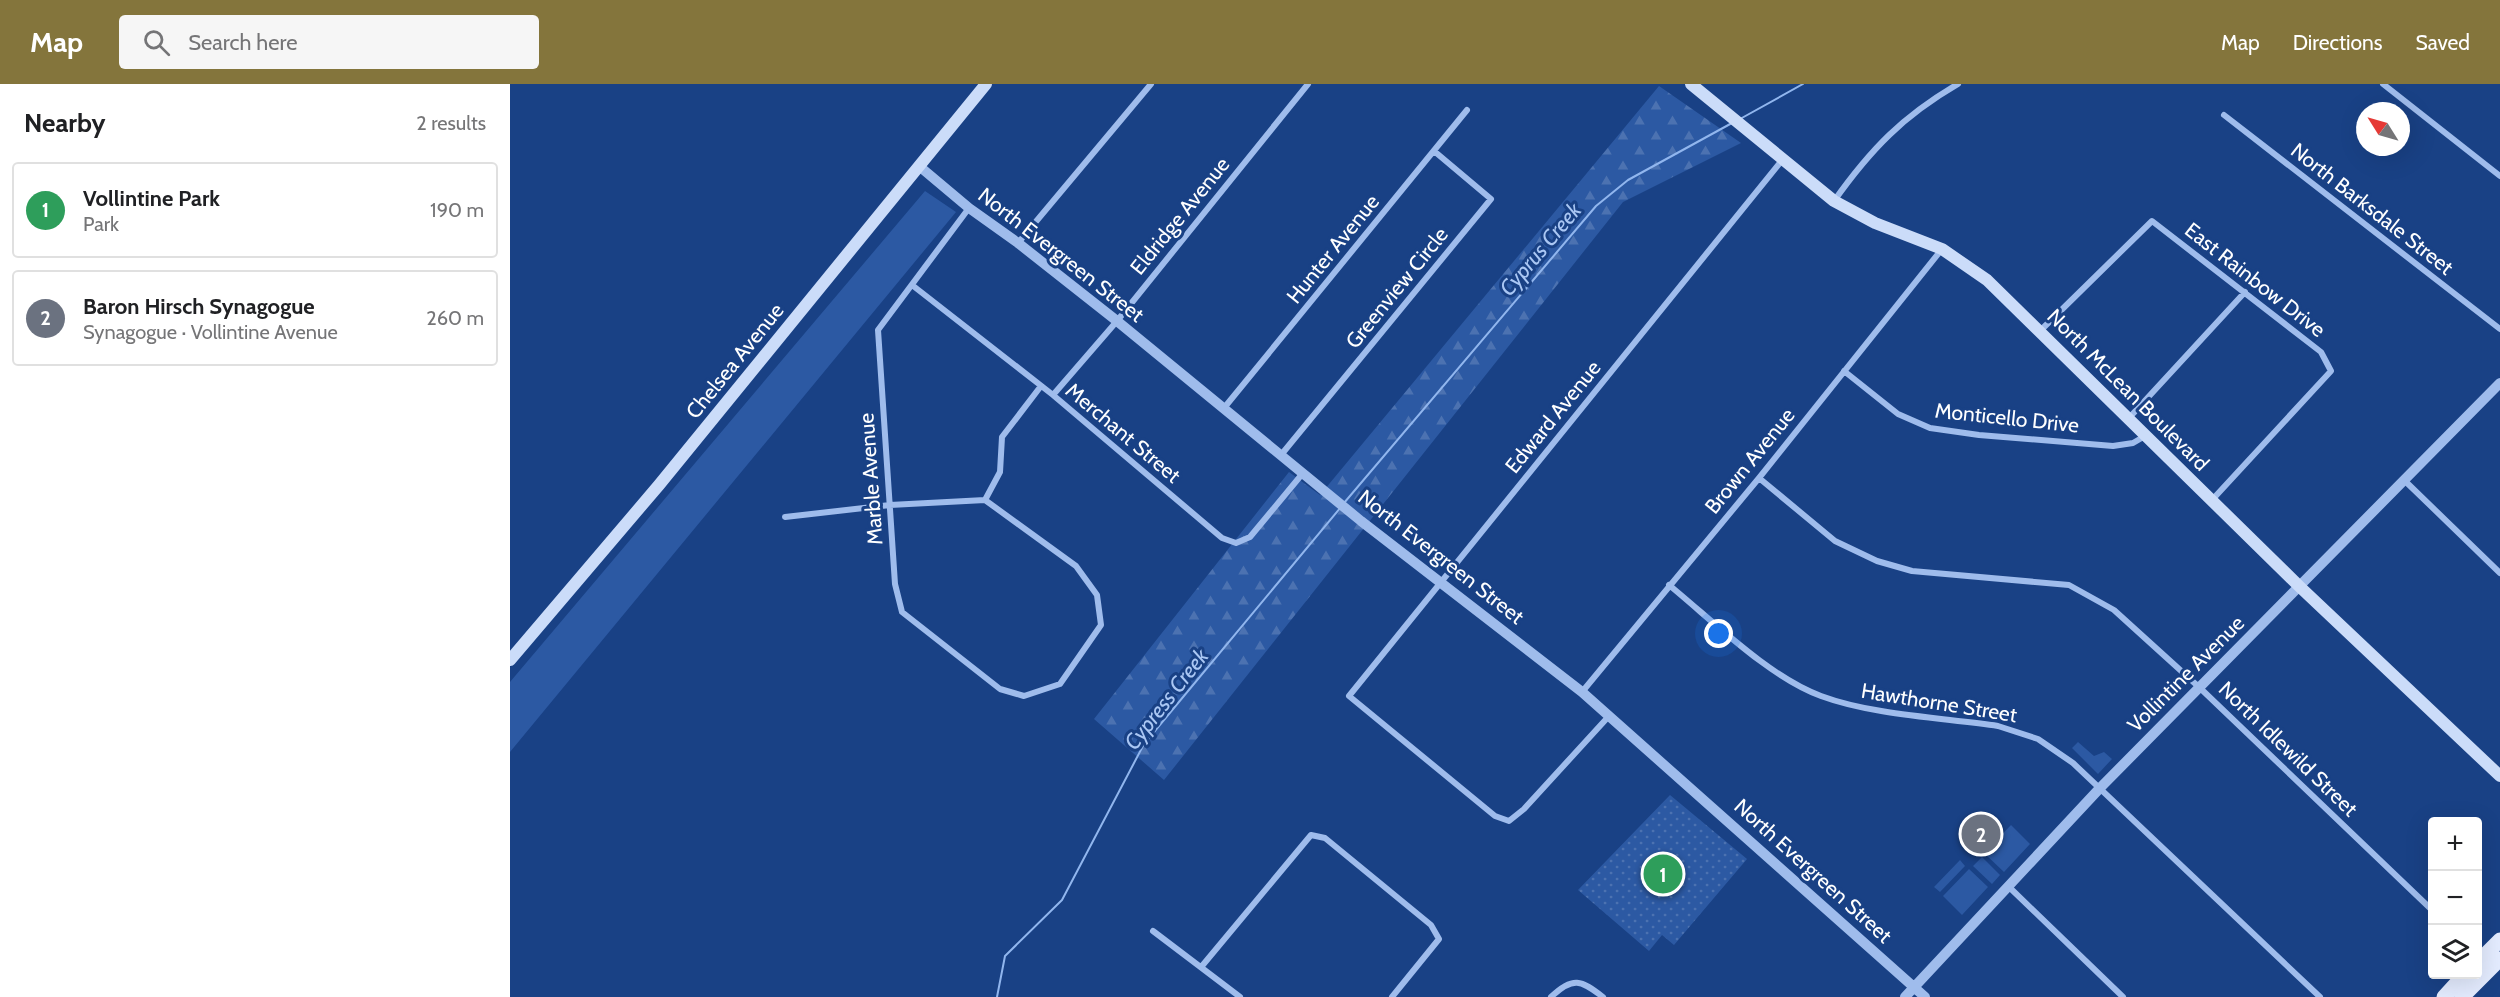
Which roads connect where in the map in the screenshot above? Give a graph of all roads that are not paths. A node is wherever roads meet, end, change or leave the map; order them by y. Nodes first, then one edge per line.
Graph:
1 (986, 84) edge
2 (1151, 84) edge
3 (1308, 84) edge
4 (1691, 84) edge
5 (1958, 84) edge
6 (2383, 84) edge
7 (1467, 110) dead end
8 (2224, 115) dead end
9 (1434, 151) junction
10 (1783, 159) junction
11 (919, 166) junction
12 (2500, 176) edge
13 (1834, 201) junction
14 (969, 208) junction
15 (1018, 243) junction
16 (1942, 249) junction
17 (912, 285) junction
18 (2245, 292) junction
19 (1117, 321) junction
20 (2500, 329) edge
21 (2040, 331) junction
22 (1844, 371) junction
23 (2500, 383) edge
24 (1041, 386) junction
25 (1053, 395) junction
26 (1224, 408) junction
27 (2129, 418) junction
28 (2146, 436) junction
29 (1281, 455) junction
30 (1303, 473) junction
31 (1759, 478) junction
32 (2404, 480) junction
33 (985, 500) junction
34 (2212, 500) junction
35 (890, 505) junction
36 (785, 517) dead end
37 (2500, 573) edge
38 (1441, 581) junction
39 (1669, 585) junction
40 (2300, 587) junction
41 (515, 646) edge
42 (510, 660) edge
43 (2200, 688) junction
44 (1582, 692) junction
45 (1609, 716) junction
46 (2500, 776) edge
47 (2100, 788) junction
48 (2008, 886) junction
49 (2428, 905) edge
50 (1153, 931) dead end
51 (2500, 940) edge
52 (2486, 960) edge
53 (1202, 966) junction
54 (2461, 979) edge
55 (1915, 987) junction
56 (1240, 997) edge
57 (1392, 997) edge
58 (1551, 997) edge
59 (1604, 997) edge
60 (1905, 997) edge
61 (1924, 997) edge
62 (2123, 997) edge
63 (2320, 997) edge
64 (2444, 997) edge
65 (2462, 997) edge

1 - 11 main road, Chelsea Avenue
2 - 15 street
3 - 19 street, Eldridge Avenue
4 - 10 main road, North McLean Boulevard
5 - 13 street
6 - 12 street
7 - 9 street, Hunter Avenue
8 - 20 street, North Barksdale Street
9 - 26 street, Hunter Avenue
9 - 29 street, Greenview Circle
10 - 13 main road, North McLean Boulevard
10 - 38 street, Edward Avenue
11 - 14 street, North Evergreen Street
11 - 41 main road, Chelsea Avenue
13 - 16 main road, North McLean Boulevard
14 - 15 street, North Evergreen Street
14 - 17 street, Marble Avenue
15 - 19 street, North Evergreen Street
16 - 21 main road, North McLean Boulevard
16 - 22 street, Brown Avenue
17 - 24 street, Merchant Street
17 - 35 street, Marble Avenue
18 - 21 street, East Rainbow Drive
18 - 27 street
18 - 34 street, East Rainbow Drive
19 - 25 street, Eldridge Avenue
19 - 26 street, North Evergreen Street
21 - 27 main road, North McLean Boulevard
22 - 28 street, Monticello Drive
22 - 31 street, Brown Avenue
23 - 32 street, Vollintine Avenue
24 - 25 street, Merchant Street
24 - 33 street
25 - 30 street, Merchant Street
26 - 29 street, North Evergreen Street
27 - 28 main road, North McLean Boulevard
28 - 34 main road, North McLean Boulevard
29 - 30 street, North Evergreen Street
30 - 38 street, North Evergreen Street
31 - 39 street, Brown Avenue
31 - 43 street, North Idlewild Street
32 - 37 street
32 - 40 street, Vollintine Avenue
33 - 35 street
33 - 35 street, Marble Avenue
34 - 40 main road, North McLean Boulevard
35 - 36 street
38 - 44 street, North Evergreen Street
38 - 45 street, Edward Avenue
39 - 44 street, Brown Avenue
39 - 47 street, Hawthorne Street
40 - 43 street, Vollintine Avenue
40 - 46 main road, North McLean Boulevard
41 - 42 main road, Chelsea Avenue
43 - 47 street, Vollintine Avenue
43 - 49 street, North Idlewild Street
44 - 45 street, North Evergreen Street
45 - 55 street, North Evergreen Street
47 - 48 street, Vollintine Avenue
47 - 63 street, Hawthorne Street
48 - 55 street, Vollintine Avenue
48 - 62 street
50 - 53 street
51 - 52 main road
52 - 65 main road
53 - 56 street
53 - 57 street
54 - 64 main road
55 - 60 street, Vollintine Avenue
55 - 61 street, North Evergreen Street
58 - 59 street

